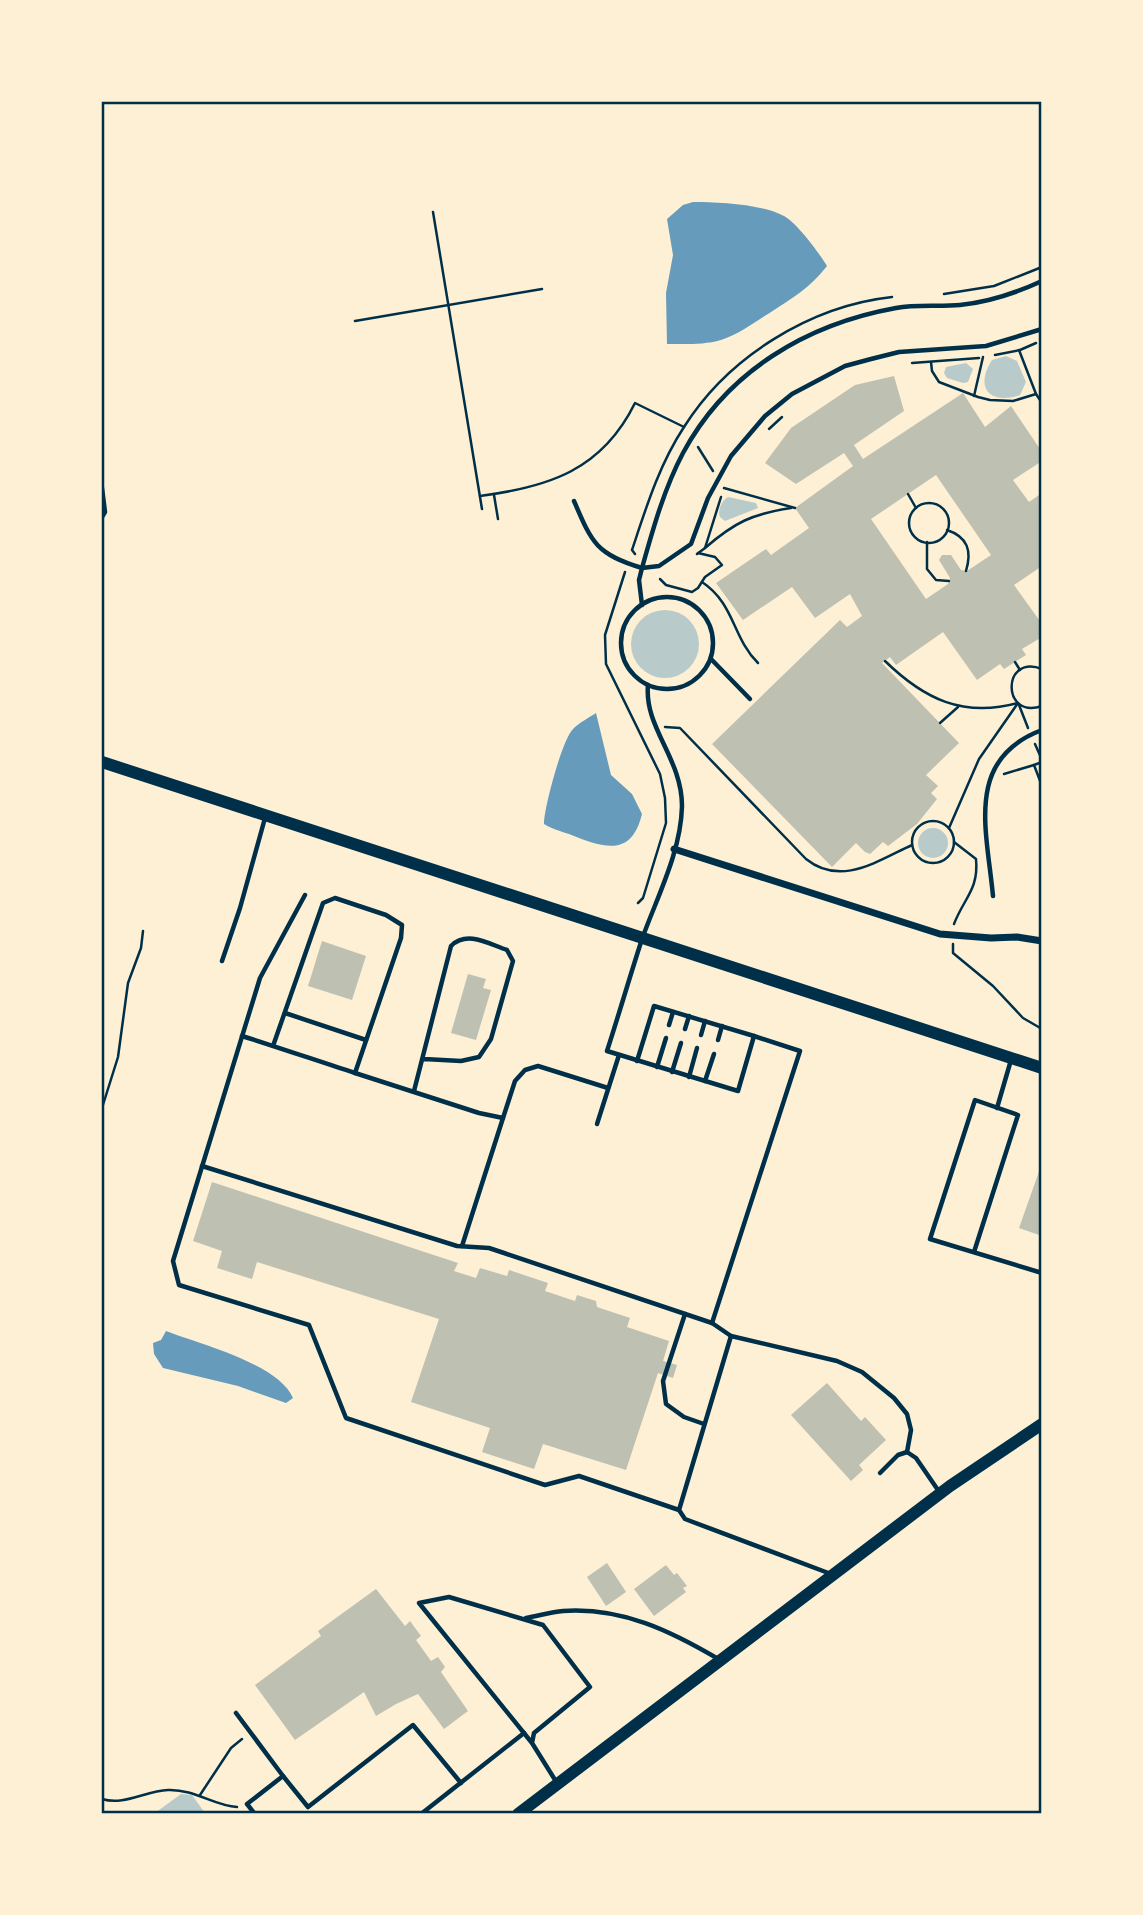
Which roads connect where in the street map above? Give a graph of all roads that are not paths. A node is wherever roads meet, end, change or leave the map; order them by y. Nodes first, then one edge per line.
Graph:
1 (1041, 281) edge
2 (1041, 329) edge
3 (102, 488) edge
4 (574, 501) dead end
5 (102, 517) edge
6 (643, 565) junction
7 (642, 605) junction
8 (711, 659) junction
9 (648, 685) junction
10 (750, 699) dead end
11 (1041, 730) edge
12 (102, 762) edge
13 (266, 816) junction
14 (674, 849) junction
15 (304, 895) dead end
16 (993, 896) dead end
17 (643, 939) junction
18 (1041, 941) edge
19 (222, 961) dead end
20 (673, 1012) junction
21 (285, 1013) junction
22 (689, 1016) junction
23 (705, 1021) junction
24 (669, 1025) dead end
25 (722, 1026) junction
26 (685, 1029) dead end
27 (242, 1035) junction
28 (701, 1035) dead end
29 (754, 1036) junction
30 (666, 1038) dead end
31 (366, 1040) junction
32 (718, 1040) dead end
33 (681, 1043) dead end
34 (273, 1046) junction
35 (697, 1048) dead end
36 (713, 1054) dead end
37 (619, 1055) junction
38 (424, 1059) junction
39 (1011, 1059) junction
40 (637, 1062) junction
41 (657, 1067) junction
42 (1041, 1068) edge
43 (672, 1072) junction
44 (355, 1073) junction
45 (689, 1077) junction
46 (705, 1081) junction
47 (608, 1088) junction
48 (414, 1091) junction
49 (997, 1108) junction
50 (503, 1118) junction
51 (597, 1124) dead end
52 (202, 1166) junction
53 (462, 1247) junction
54 (974, 1252) junction
55 (1041, 1273) edge
56 (685, 1314) junction
57 (712, 1323) junction
58 (731, 1336) junction
59 (704, 1423) junction
60 (1041, 1424) edge
61 (907, 1452) junction
62 (880, 1473) dead end
63 (940, 1494) junction
64 (678, 1510) junction
65 (834, 1574) junction
66 (523, 1619) junction
67 (720, 1660) junction
68 (236, 1713) dead end
69 (524, 1733) junction
70 (532, 1743) junction
71 (283, 1776) junction
72 (461, 1783) junction
73 (558, 1783) junction
74 (255, 1814) edge
75 (421, 1814) edge
76 (518, 1814) edge

1 - 6 lane
2 - 6 lane
3 - 5 lane
4 - 6 lane
6 - 7 lane
7 - 8 lane
7 - 9 lane
8 - 9 lane
8 - 10 lane
9 - 14 lane
11 - 16 lane
12 - 13 main road
13 - 17 main road
13 - 19 lane
14 - 17 lane
14 - 18 street
15 - 27 lane
17 - 37 lane
17 - 39 main road
20 - 22 lane
20 - 24 lane
20 - 40 lane
21 - 31 lane
21 - 31 lane
21 - 34 lane
22 - 23 lane
22 - 26 lane
23 - 25 lane
23 - 28 lane
25 - 29 lane
25 - 32 lane
27 - 34 lane
27 - 52 lane
29 - 46 lane
29 - 57 lane
30 - 41 lane
31 - 44 lane
33 - 43 lane
34 - 44 lane
35 - 45 lane
36 - 46 lane
37 - 40 lane
37 - 47 lane
38 - 38 lane
38 - 48 lane
39 - 42 main road
39 - 49 lane
40 - 41 lane
41 - 43 lane
43 - 45 lane
44 - 48 lane
45 - 46 lane
47 - 50 lane
47 - 51 lane
48 - 50 lane
49 - 54 lane
49 - 54 lane
50 - 53 lane
52 - 53 lane
52 - 64 lane
53 - 56 lane
54 - 55 lane
56 - 57 lane
56 - 59 lane
57 - 58 lane
58 - 59 lane
58 - 61 lane
59 - 64 lane
60 - 63 main road
61 - 62 lane
61 - 63 lane
63 - 65 main road
64 - 65 lane
65 - 67 main road
66 - 67 lane
66 - 69 lane
66 - 70 lane
67 - 73 main road
68 - 71 lane
69 - 70 lane
69 - 72 lane
70 - 73 lane
71 - 72 lane
71 - 74 lane
72 - 75 lane
73 - 76 main road

